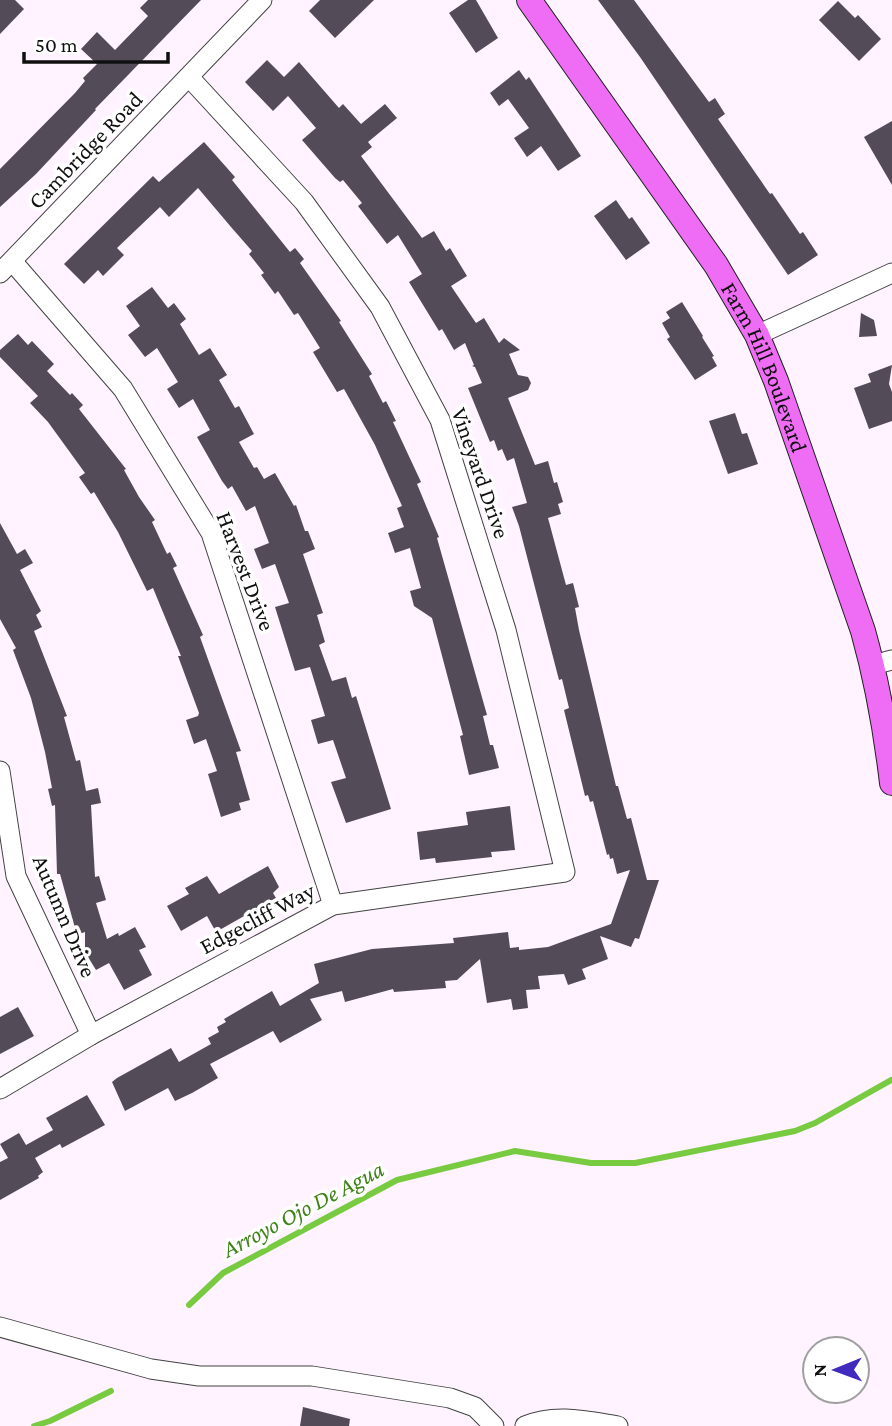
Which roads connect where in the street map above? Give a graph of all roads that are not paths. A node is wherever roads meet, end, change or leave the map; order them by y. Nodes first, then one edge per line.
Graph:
1 (262, 0) edge
2 (529, 0) edge
3 (189, 77) junction
4 (6, 267) edge
5 (892, 273) edge
6 (757, 335) junction
7 (882, 662) edge
8 (0, 771) edge
9 (892, 783) edge
10 (565, 872) joint
11 (333, 905) junction
12 (91, 1035) junction
13 (0, 1089) edge
14 (0, 1326) edge
15 (494, 1426) edge
16 (525, 1426) edge
17 (618, 1426) edge

1 - 3 street, Cambridge Road
2 - 6 main road, Farm Hill Boulevard
3 - 4 street, Cambridge Road
3 - 10 street, Vineyard Drive
4 - 11 street, Harvest Drive
5 - 6 street
6 - 7 main road, Farm Hill Boulevard
7 - 9 main road, Farm Hill Boulevard
8 - 12 street, Autumn Drive
10 - 11 street, Edgecliff Way
11 - 12 street, Edgecliff Way
12 - 13 street, Edgecliff Way
14 - 15 street
16 - 17 street

